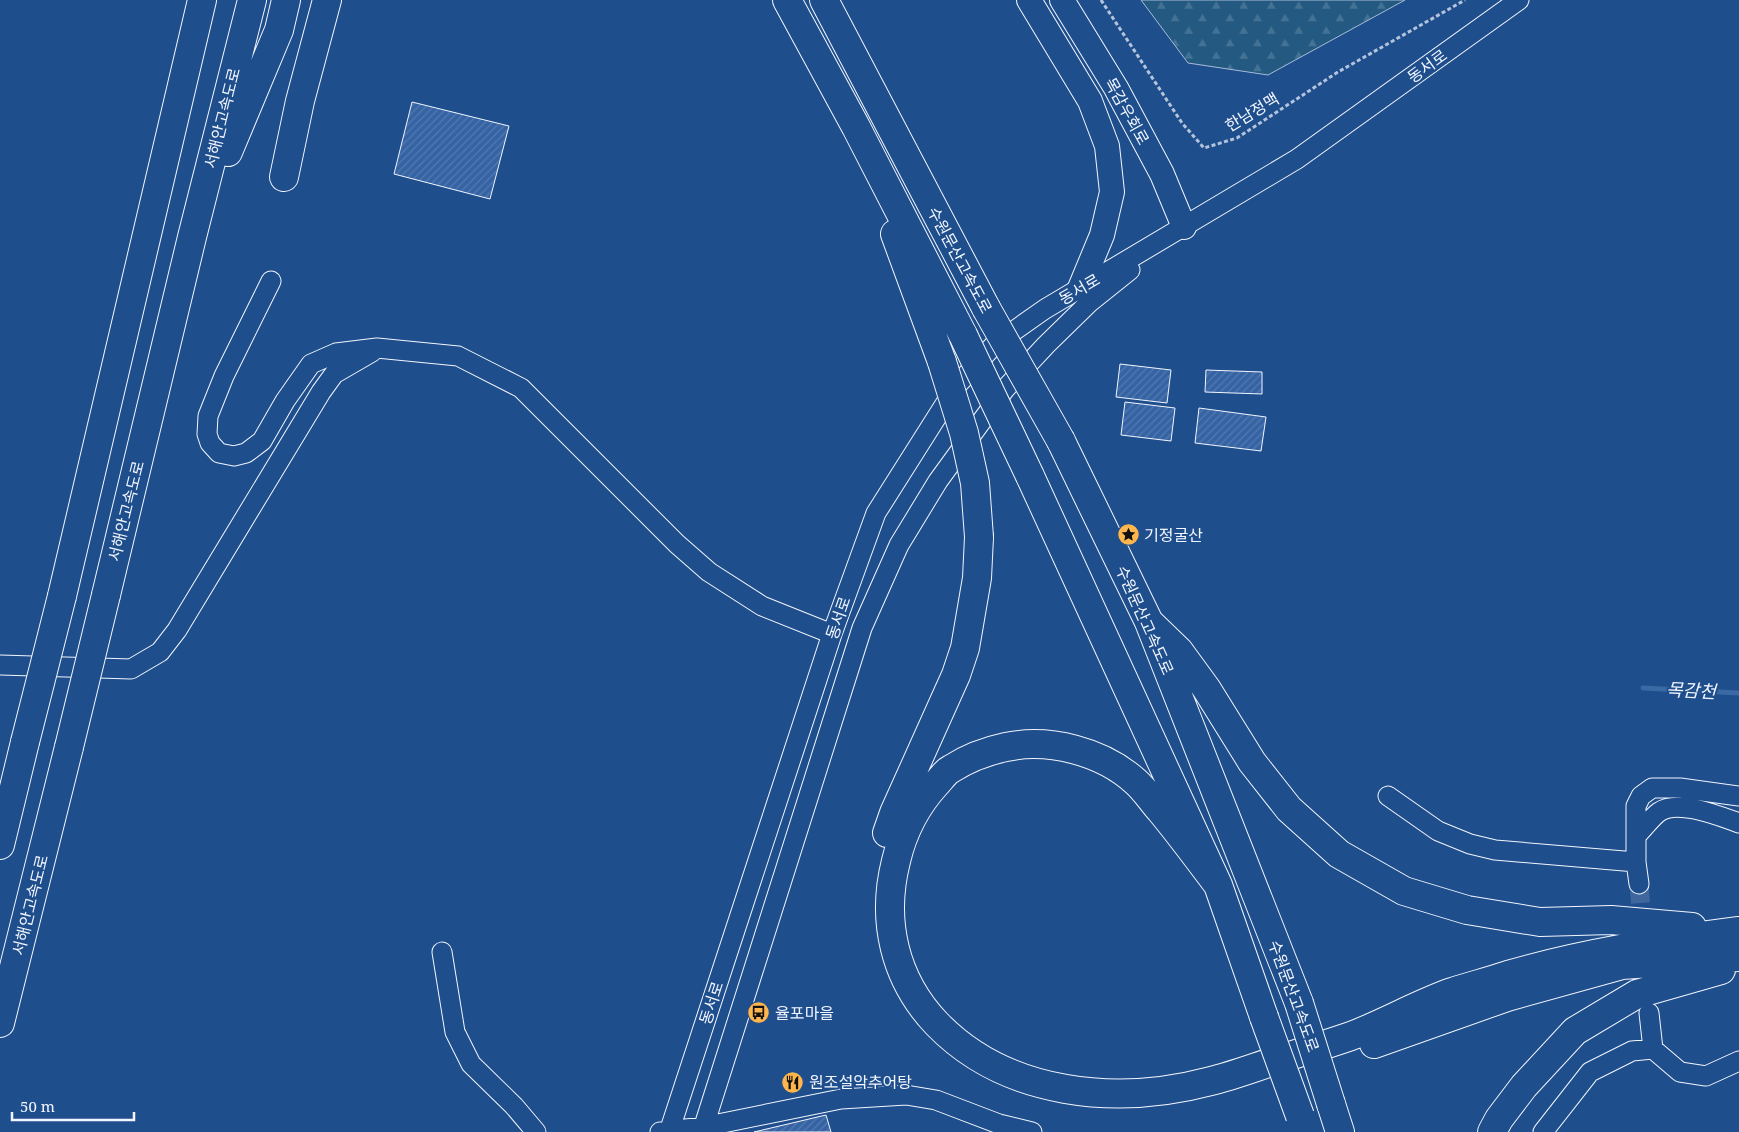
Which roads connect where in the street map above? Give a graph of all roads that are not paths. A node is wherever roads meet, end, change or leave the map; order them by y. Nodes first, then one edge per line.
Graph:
1 (202, 0) edge
2 (252, 0) edge
3 (286, 0) edge
4 (327, 0) edge
5 (787, 0) edge
6 (824, 0) edge
7 (1029, 0) edge
8 (1062, 0) edge
9 (1519, 0) edge
10 (856, 127) junction
11 (284, 178) dead end
12 (1184, 227) junction
13 (192, 237) junction
14 (271, 281) dead end
15 (1080, 288) junction
16 (377, 348) junction
17 (1149, 622) junction
18 (832, 634) junction
19 (0, 665) edge
20 (1388, 796) dead end
21 (1739, 796) edge
22 (1739, 823) edge
23 (1637, 835) junction
24 (0, 845) edge
25 (1636, 862) junction
26 (1639, 884) tunnel mouth
27 (1218, 885) junction
28 (1739, 931) edge
29 (442, 952) dead end
30 (1739, 957) edge
31 (1739, 965) edge
32 (1649, 1013) dead end
33 (0, 1023) edge
34 (1653, 1049) junction
35 (1739, 1061) edge
36 (1303, 1124) edge
37 (702, 1130) edge
38 (665, 1131) edge
39 (536, 1132) edge
40 (1032, 1132) edge
41 (1340, 1132) edge
42 (1492, 1132) edge
43 (1543, 1132) edge

1 - 24 highway, bridge
2 - 13 highway, 서해안고속도로
3 - 13 highway
4 - 11 highway
5 - 10 highway, 수원문산고속도로
6 - 17 highway, 수원문산고속도로, bridge
7 - 15 main road, 목감우회로
8 - 12 main road, 목감우회로
9 - 12 street, 동서로
10 - 27 highway, 수원문산고속도로, bridge
10 - 30 highway, bridge
12 - 15 street, 동서로
12 - 37 street, 동서로
13 - 33 highway, 서해안고속도로, bridge
14 - 16 street
15 - 18 street, 동서로
16 - 18 street
16 - 19 street
17 - 28 highway
17 - 41 highway, 수원문산고속도로, bridge
18 - 38 street, 동서로
20 - 25 street
21 - 23 street
22 - 23 street
23 - 25 street
25 - 26 street
27 - 28 highway
27 - 36 highway, 수원문산고속도로, bridge
29 - 39 street
31 - 42 highway
32 - 34 street
34 - 35 street
34 - 43 street
37 - 38 street
37 - 40 street

